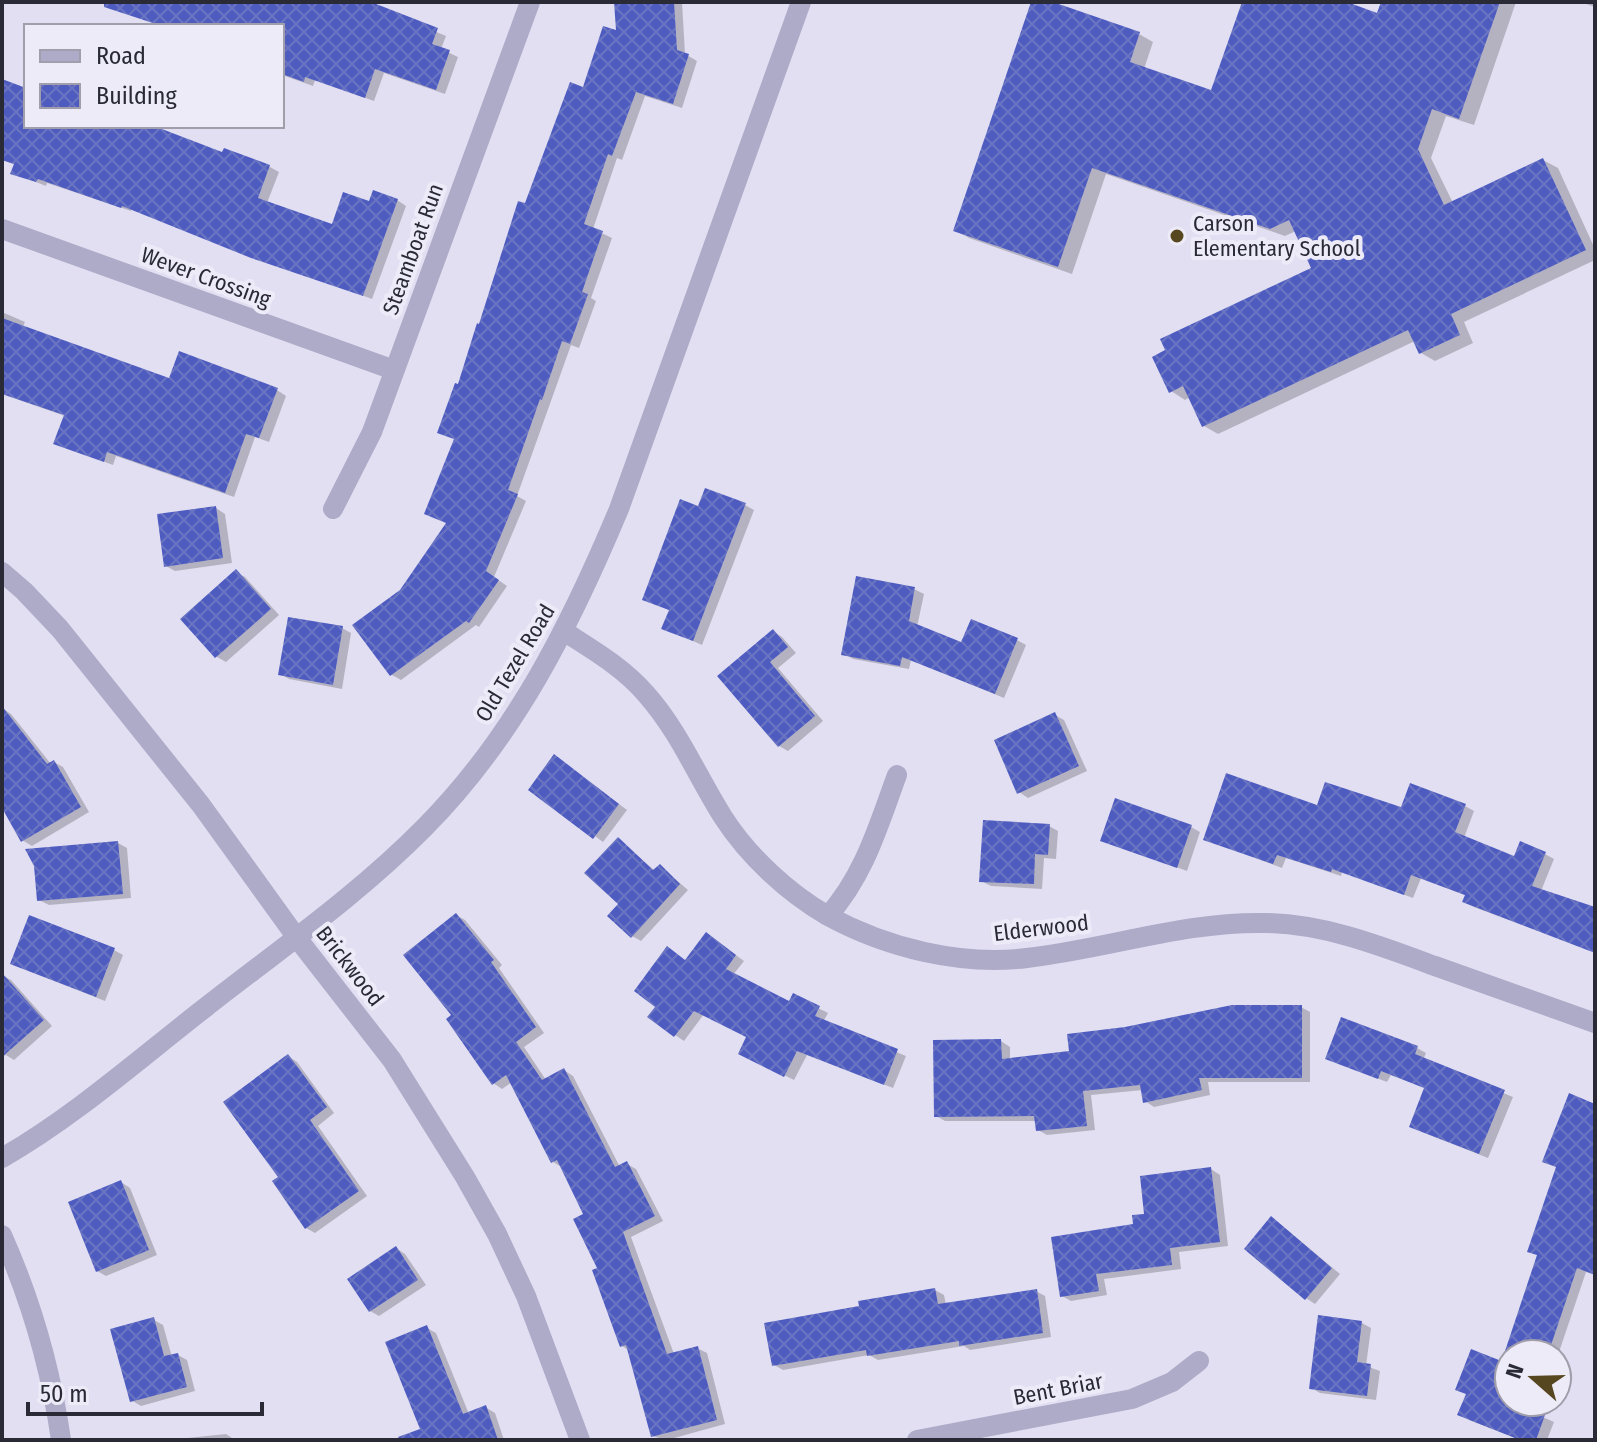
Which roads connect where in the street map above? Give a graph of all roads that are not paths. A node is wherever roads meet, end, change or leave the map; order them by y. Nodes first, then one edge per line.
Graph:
1 (530, 2) edge
2 (801, 2) edge
3 (2, 229) edge
4 (394, 370) junction
5 (333, 509) dead end
6 (2, 572) edge
7 (565, 632) junction
8 (897, 775) dead end
9 (828, 916) junction
10 (297, 938) junction
11 (1595, 1023) edge
12 (2, 1158) edge
13 (2, 1235) edge
14 (1199, 1361) dead end
15 (61, 1440) edge
16 (580, 1440) edge
17 (917, 1440) edge

1 - 4 street, Steamboat Run
2 - 7 street, Old Tezel Road
3 - 4 street, Wever Crossing
4 - 5 street, Steamboat Run
6 - 10 street, Brickwood
7 - 9 street, Elderwood
7 - 10 street, Old Tezel Road
8 - 9 street
9 - 11 street, Elderwood
10 - 12 street, Old Tezel Road
10 - 16 street, Brickwood
13 - 15 street
14 - 17 street, Bent Briar

